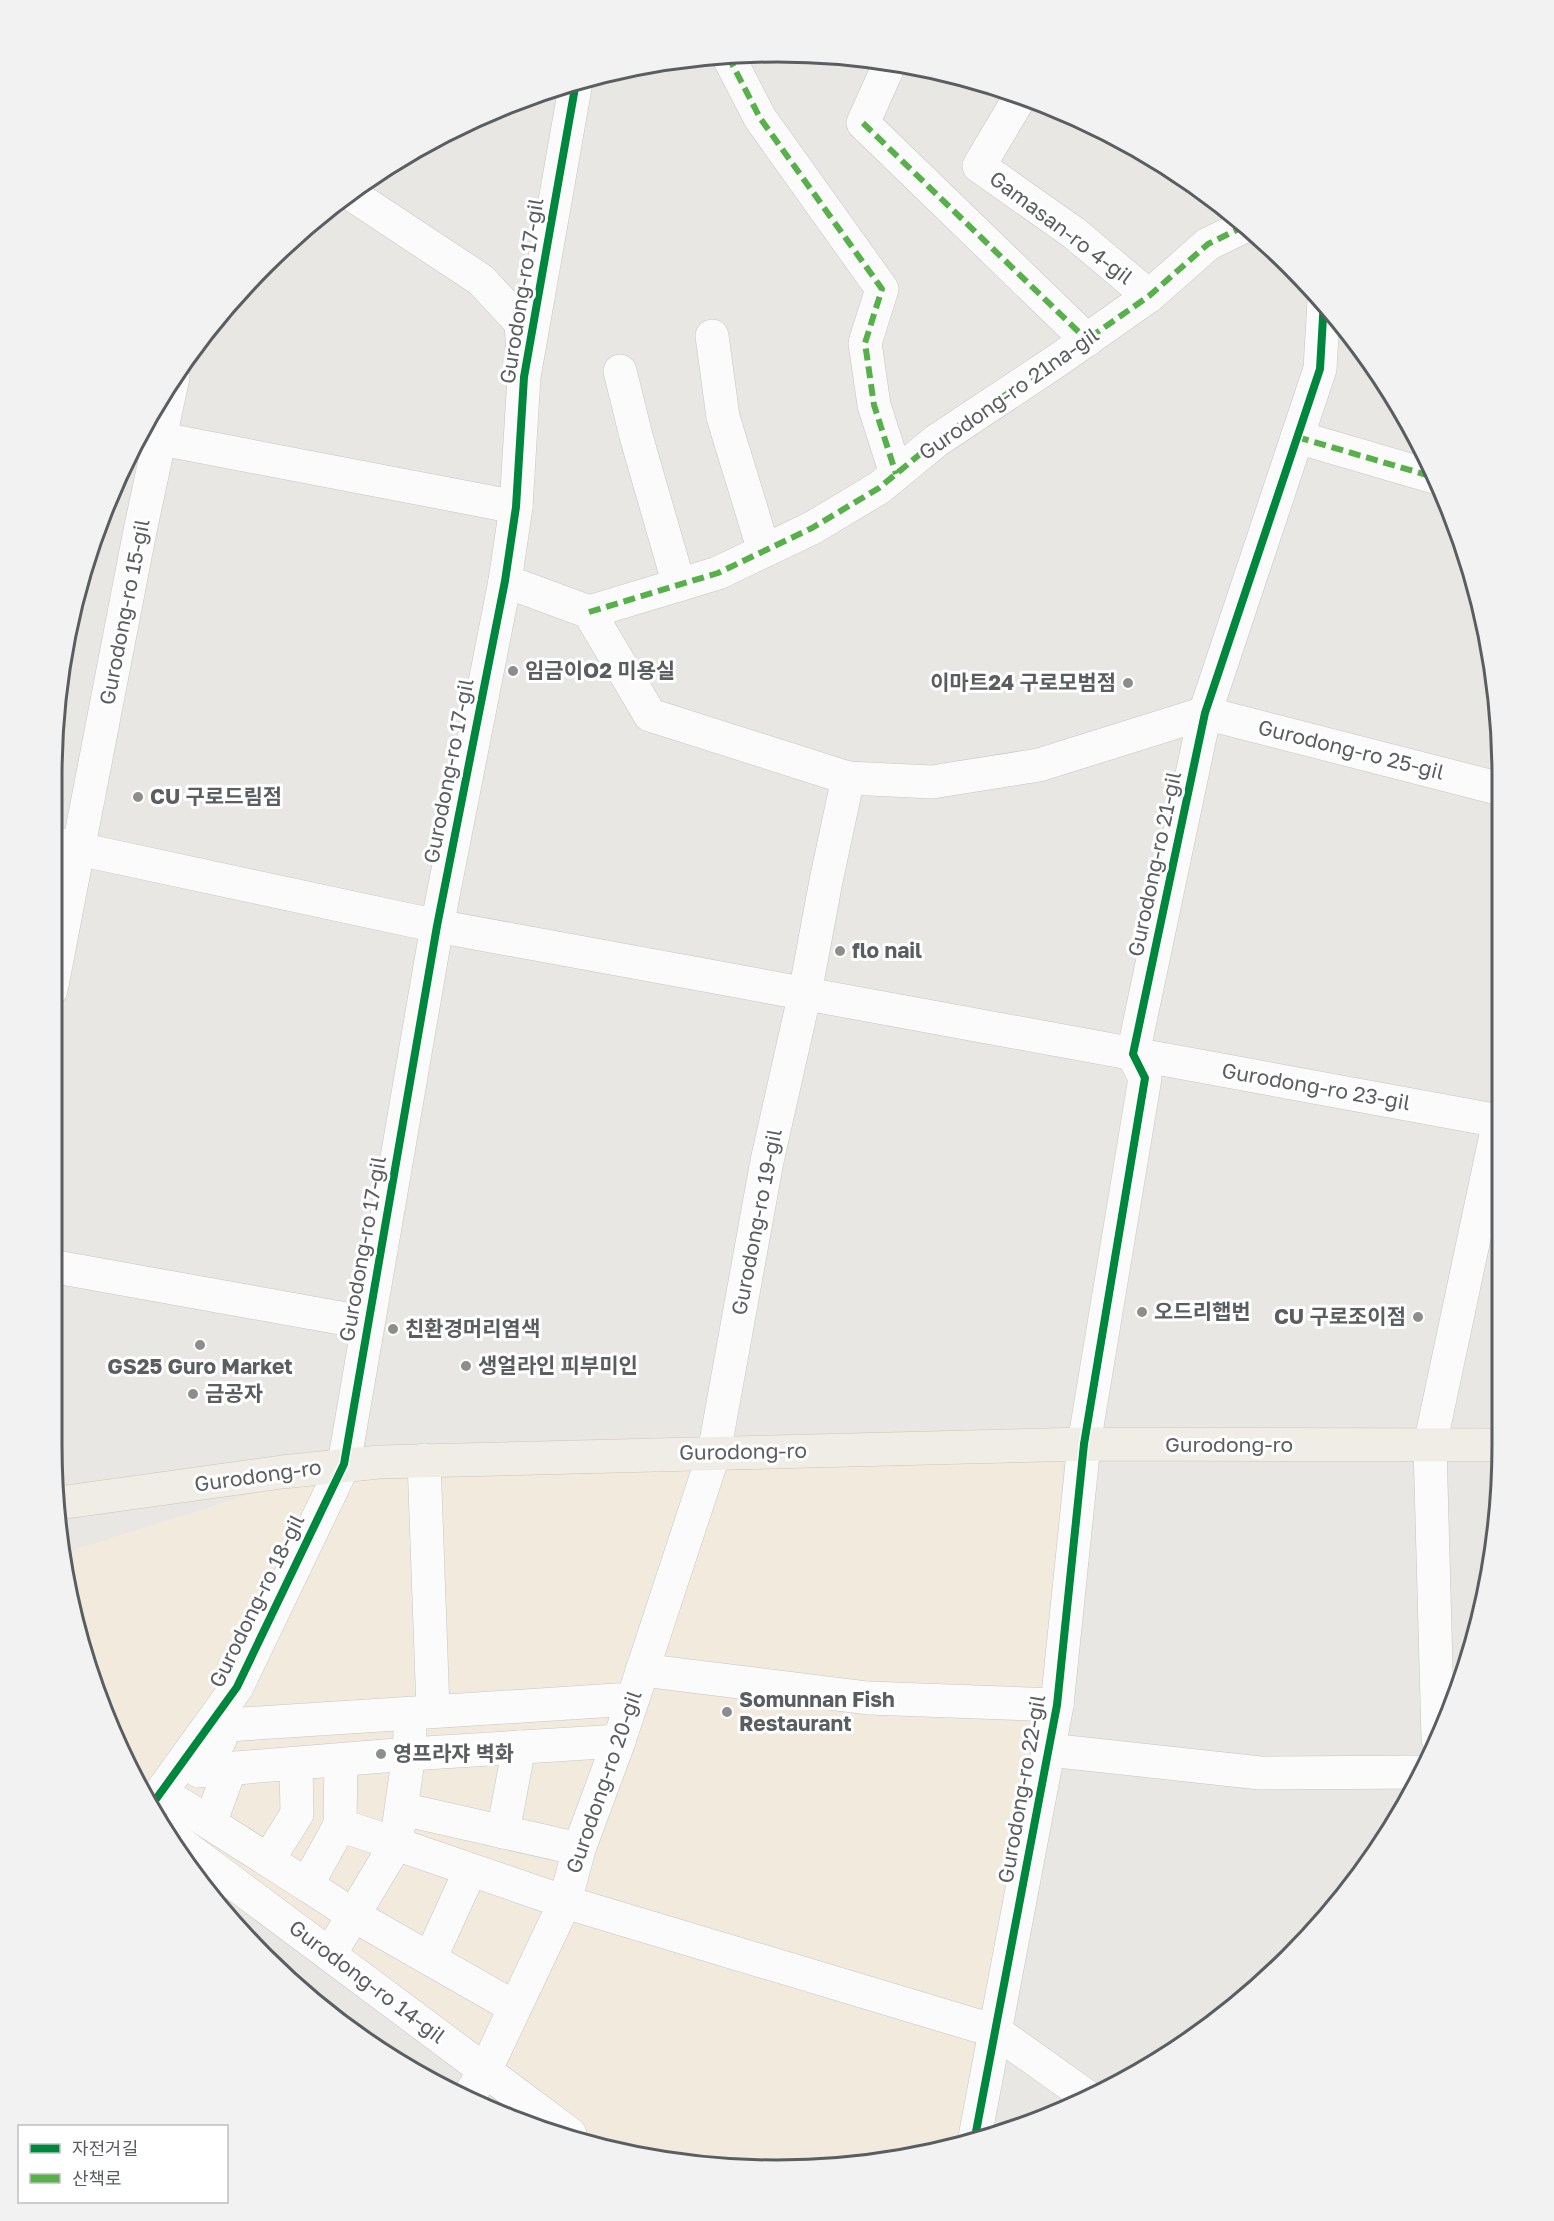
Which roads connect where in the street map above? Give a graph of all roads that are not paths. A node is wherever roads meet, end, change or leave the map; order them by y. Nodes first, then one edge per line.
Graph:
1 (732, 63) edge
2 (887, 70) edge
3 (574, 91) edge
4 (1017, 103) edge
5 (357, 198) edge
6 (1238, 230) edge
7 (1149, 296) junction
8 (1323, 315) edge
9 (712, 336) dead end
10 (1087, 340) junction
11 (620, 371) dead end
12 (524, 377) junction
13 (156, 422) edge
14 (150, 436) edge
15 (1297, 437) junction
16 (896, 474) junction
17 (1425, 475) edge
18 (516, 507) junction
19 (764, 551) junction
20 (505, 581) junction
21 (679, 585) junction
22 (589, 612) junction
23 (1205, 713) junction
24 (848, 778) junction
25 (1492, 787) edge
26 (65, 845) edge
27 (62, 876) edge
28 (437, 926) junction
29 (805, 993) junction
30 (1133, 1054) junction
31 (1492, 1120) edge
32 (1492, 1154) edge
33 (62, 1268) edge
34 (369, 1323) junction
35 (1083, 1444) junction
36 (1492, 1445) edge
37 (1431, 1446) junction
38 (714, 1453) junction
39 (424, 1460) junction
40 (344, 1464) junction
41 (64, 1502) edge
42 (637, 1685) junction
43 (1057, 1705) junction
44 (422, 1711) junction
45 (1438, 1719) edge
46 (220, 1726) junction
47 (619, 1741) junction
48 (519, 1747) junction
49 (1049, 1750) junction
50 (409, 1754) junction
51 (341, 1760) junction
52 (296, 1764) junction
53 (215, 1770) junction
54 (1413, 1772) edge
55 (402, 1809) junction
56 (166, 1816) edge
57 (166, 1817) edge
58 (167, 1818) edge
59 (169, 1821) edge
60 (210, 1823) junction
61 (340, 1825) junction
62 (503, 1832) junction
63 (396, 1844) junction
64 (579, 1849) junction
65 (268, 1860) junction
66 (470, 1870) junction
67 (307, 1884) junction
68 (565, 1902) junction
69 (353, 1915) junction
70 (330, 1954) junction
71 (430, 1959) junction
72 (514, 2007) junction
73 (995, 2031) junction
74 (485, 2071) junction
75 (472, 2091) edge
76 (1080, 2092) edge
77 (558, 2125) edge
78 (976, 2131) edge

1 - 16 street
2 - 10 street
3 - 12 street, Gurodong-ro 17-gil
4 - 7 street, Gamasan-ro 4-gil
5 - 12 street, Gurodong-ro 17-gil
6 - 7 street, Gurodong-ro 21na-gil
7 - 10 street, Gurodong-ro 21na-gil
8 - 15 street, Gurodong-ro 21-gil
9 - 19 street
10 - 16 street, Gurodong-ro 21na-gil
11 - 21 street
12 - 18 street, Gurodong-ro 17-gil
13 - 14 street, Gurodong-ro 15-gil
14 - 18 street
14 - 26 street, Gurodong-ro 15-gil
15 - 17 street
15 - 23 street, Gurodong-ro 21-gil
16 - 19 street, Gurodong-ro 21na-gil
18 - 20 street, Gurodong-ro 17-gil
19 - 21 street, Gurodong-ro 21na-gil
20 - 22 street
20 - 28 street, Gurodong-ro 17-gil
21 - 22 street, Gurodong-ro 21na-gil
22 - 24 street
23 - 24 street
23 - 25 street, Gurodong-ro 25-gil
23 - 30 street, Gurodong-ro 21-gil
24 - 29 street, Gurodong-ro 19-gil
26 - 27 street, Gurodong-ro 15-gil
26 - 28 street
28 - 29 street
28 - 34 street, Gurodong-ro 17-gil
29 - 30 street
29 - 38 street, Gurodong-ro 19-gil
30 - 31 street, Gurodong-ro 23-gil
30 - 35 street
32 - 37 street, Gurodong-ro 23-gil
33 - 34 street
34 - 40 street, Gurodong-ro 17-gil
35 - 37 main road, Gurodong-ro
35 - 38 main road, Gurodong-ro
35 - 43 street, Gurodong-ro 22-gil
36 - 37 main road, Gurodong-ro
37 - 45 street
38 - 39 main road, Gurodong-ro
38 - 42 street, Gurodong-ro 20-gil
39 - 40 main road, Gurodong-ro
39 - 44 street
40 - 41 main road, Gurodong-ro
40 - 46 street, Gurodong-ro 18-gil
42 - 43 street, Gurodong-ro 22-gil
42 - 44 street, Gurodong-ro 22-gil
42 - 47 street, Gurodong-ro 20-gil
43 - 49 street, Gurodong-ro 22-gil
44 - 46 street, Gurodong-ro 22-gil
44 - 50 street
46 - 53 street
46 - 56 street, Gurodong-ro 18-gil
47 - 48 street
47 - 64 street, Gurodong-ro 20-gil
48 - 50 street
48 - 62 street
49 - 54 street, Gurodong-ro 22-gil
49 - 73 street, Gurodong-ro 22-gil
50 - 51 street
50 - 55 street
51 - 52 street
51 - 61 street
52 - 53 street
52 - 65 street
53 - 57 street
53 - 60 street
55 - 62 street
55 - 63 street
58 - 60 street
59 - 70 street, Gurodong-ro 14-gil
60 - 65 street
61 - 63 street
61 - 67 street
62 - 64 street
63 - 66 street
63 - 69 street
64 - 68 street, Gurodong-ro 20-gil
65 - 67 street
66 - 68 street
66 - 71 street
67 - 69 street
68 - 72 street, Gurodong-ro 20-gil
68 - 73 street
69 - 70 street
69 - 71 street
70 - 74 street, Gurodong-ro 14-gil
71 - 72 street
72 - 74 street, Gurodong-ro 20-gil
73 - 76 street
73 - 78 street, Gurodong-ro 22-gil
74 - 75 street, Gurodong-ro 20-gil
74 - 77 street, Gurodong-ro 14-gil

